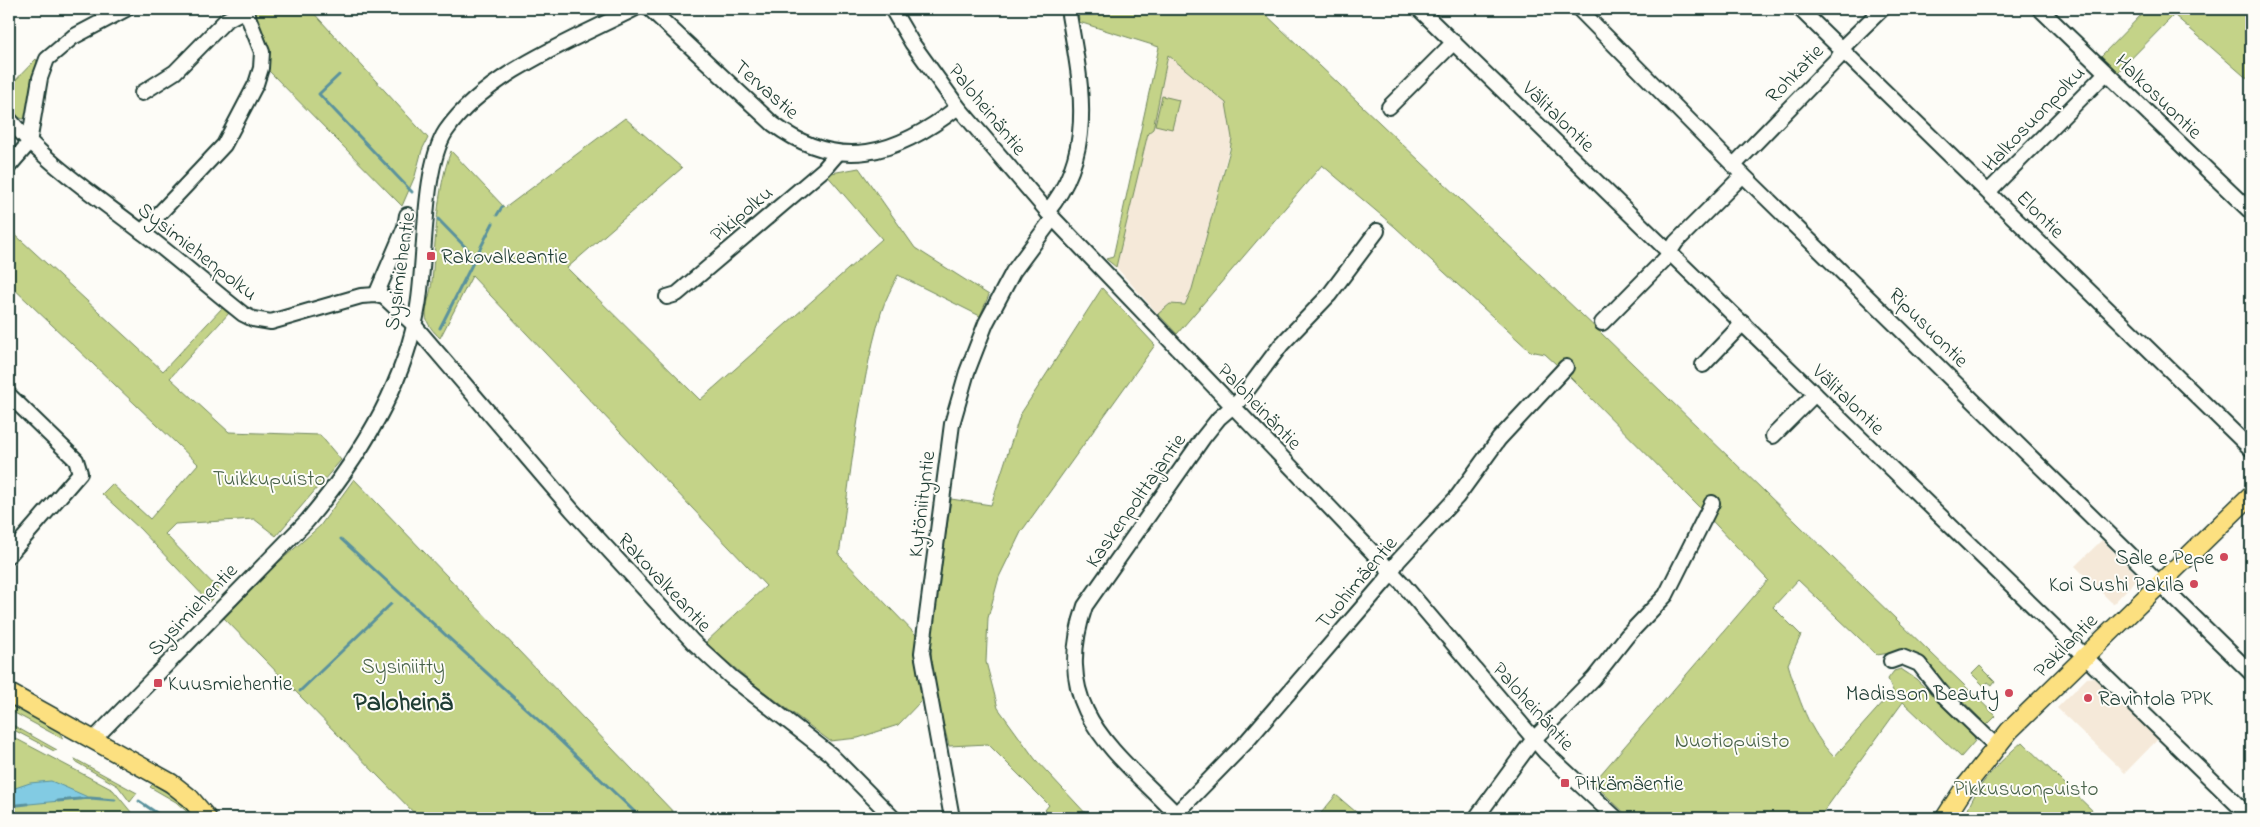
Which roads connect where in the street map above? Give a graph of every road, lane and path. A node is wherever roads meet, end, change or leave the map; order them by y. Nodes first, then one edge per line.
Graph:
1 (126, 9) edge
2 (245, 9) edge
3 (634, 9) edge
4 (650, 9) edge
5 (892, 9) edge
6 (1068, 9) edge
7 (1419, 9) edge
8 (1579, 9) edge
9 (1800, 9) edge
10 (1882, 9) edge
11 (2040, 9) edge
12 (1454, 42) junction
13 (1843, 51) junction
14 (2106, 72) junction
15 (142, 93) dead end
16 (958, 107) junction
17 (1389, 108) dead end
18 (9, 118) edge
19 (29, 143) junction
20 (837, 154) junction
21 (9, 166) edge
22 (1739, 170) junction
23 (1989, 191) junction
24 (2251, 212) edge
25 (407, 215) dead end
26 (1050, 215) junction
27 (1377, 230) dead end
28 (142, 232) junction
29 (1670, 251) junction
30 (376, 294) junction
31 (667, 297) dead end
32 (1743, 323) junction
33 (1602, 324) dead end
34 (414, 325) junction
35 (1703, 365) dead end
36 (1566, 366) dead end
37 (1815, 394) junction
38 (9, 395) edge
39 (1232, 406) junction
40 (1773, 436) dead end
41 (2251, 449) edge
42 (2251, 495) edge
43 (1712, 503) dead end
44 (9, 555) edge
45 (1390, 572) junction
46 (2160, 583) junction
47 (2084, 656) junction
48 (1891, 661) dead end
49 (2251, 673) edge
50 (9, 693) edge
51 (93, 740) junction
52 (1534, 740) junction
53 (1996, 746) junction
54 (1174, 816) edge
55 (207, 818) edge
56 (893, 818) edge
57 (952, 818) edge
58 (1476, 818) edge
59 (1616, 818) edge
60 (1945, 818) edge
61 (2251, 818) edge

1 - 19 street
2 - 15 street
2 - 28 street
3 - 34 street, Sysimiehentie
4 - 20 street, Tervastie
5 - 16 street, Paloheinäntie
6 - 26 street, Kytöniityntie
7 - 12 street, Välitalontie
8 - 22 street, Ripusuontie
9 - 13 street, Elontie
10 - 13 street, Rohkatie
11 - 14 street, Halkosuontie
12 - 17 street
12 - 29 street, Välitalontie
13 - 22 street, Rohkatie
13 - 23 street, Elontie
14 - 23 street, Halkosuonpolku
14 - 24 street, Halkosuontie
16 - 20 street, Tervastie
16 - 26 street, Paloheinäntie
18 - 19 street, Sysimiehenpolku
19 - 21 street
19 - 28 street, Sysimiehenpolku
20 - 31 street, Pikipolku
22 - 29 street, Rohkatie
22 - 46 street, Ripusuontie
23 - 41 street, Elontie
25 - 30 street
26 - 39 street, Paloheinäntie
26 - 57 street, Kytöniityntie
27 - 39 street, Kaskenpolttajantie
28 - 30 street, Sysimiehenpolku
29 - 32 street, Välitalontie
29 - 33 street, Rohkatie
30 - 34 street
32 - 35 street
32 - 37 street, Välitalontie
34 - 51 street, Sysimiehentie
34 - 56 street, Rakovalkeantie
36 - 45 street, Tuohimäentie
37 - 40 street
37 - 47 street, Välitalontie
38 - 44 street
39 - 45 street, Paloheinäntie
39 - 54 street, Kaskenpolttajantie
42 - 46 main road, Pakilantie
43 - 52 street
45 - 52 street, Paloheinäntie
45 - 54 street, Tuohimäentie
46 - 47 main road, Pakilantie
46 - 49 street, Ripusuontie
47 - 53 main road, Pakilantie
47 - 61 street, Välitalontie
48 - 53 street
50 - 51 main road
51 - 55 main road
52 - 58 street
52 - 59 street, Paloheinäntie
53 - 60 main road, Pakilantie

